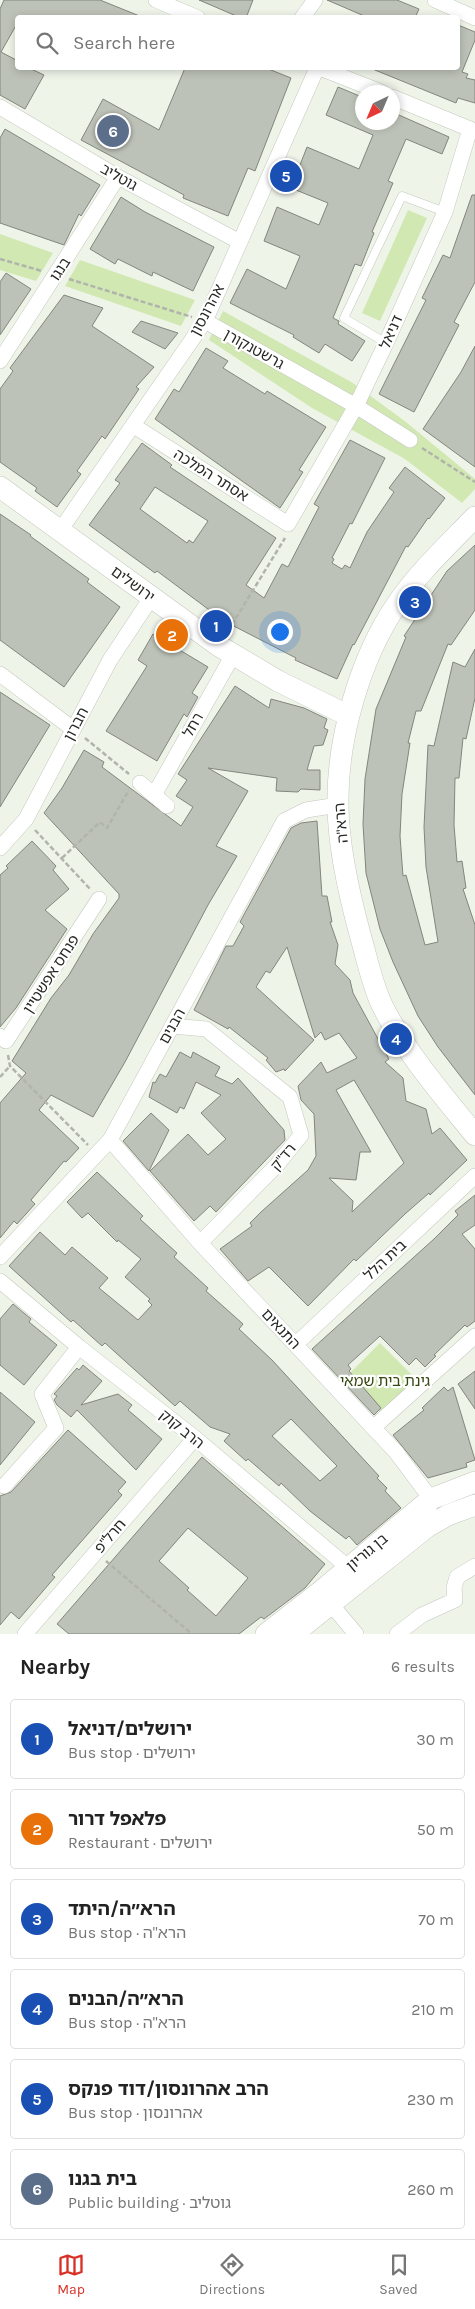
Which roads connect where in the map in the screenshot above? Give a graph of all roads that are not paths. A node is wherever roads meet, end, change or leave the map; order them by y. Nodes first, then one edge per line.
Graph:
1 (156, 0) edge
2 (315, 0) edge
3 (435, 0) edge
4 (191, 15) edge
5 (304, 15) edge
6 (475, 18) edge
7 (317, 70) edge
8 (323, 70) edge
9 (362, 85) edge
10 (400, 100) edge
11 (0, 107) edge
12 (118, 177) junction
13 (445, 212) junction
14 (240, 242) junction
15 (205, 321) junction
16 (386, 343) junction
17 (0, 360) edge
18 (356, 406) junction
19 (134, 426) junction
20 (410, 440) road end
21 (0, 487) edge
22 (475, 517) edge
23 (288, 524) joint
24 (59, 532) junction
25 (151, 598) junction
26 (226, 650) junction
27 (0, 674) edge
28 (349, 716) junction
29 (73, 729) junction
30 (137, 781) road end
31 (154, 795) junction
32 (338, 805) junction
33 (167, 806) dead end
34 (0, 848) edge
35 (99, 900) road end
36 (172, 1026) junction
37 (0, 1036) edge
38 (475, 1135) edge
39 (110, 1140) junction
40 (475, 1176) edge
41 (200, 1243) junction
42 (0, 1257) edge
43 (3, 1288) edge
44 (475, 1336) edge
45 (296, 1344) junction
46 (79, 1347) junction
47 (373, 1428) junction
48 (194, 1438) junction
49 (475, 1482) edge
50 (1, 1487) edge
51 (431, 1498) junction
52 (475, 1505) edge
53 (427, 1527) junction
54 (475, 1566) edge
55 (355, 1574) junction
56 (326, 1598) junction
57 (25, 1634) edge
58 (266, 1634) edge
59 (293, 1634) edge
60 (356, 1634) edge
61 (397, 1634) edge

1 - 4 street
2 - 5 street
3 - 6 street
7 - 14 street, אהרונסון
8 - 9 street
10 - 13 street, דניאל
11 - 12 street, גוטליב
12 - 14 street, גוטליב
12 - 17 street, בנגו
13 - 16 street, דניאל
13 - 16 lane
14 - 15 street, אהרונסון
15 - 18 street, גרשטנקורן
15 - 19 street, אהרונסון
16 - 18 street, דניאל
18 - 20 street, גרשטנקורן
18 - 23 street, דניאל
19 - 23 street, אסתר המלכה
19 - 24 street, אהרונסון
21 - 24 street, ירושלים
22 - 28 street, הרא"ה
24 - 25 street, ירושלים
25 - 26 street, ירושלים
25 - 29 street, חברון
26 - 28 street, ירושלים
26 - 31 street, רחל
27 - 29 street
28 - 32 street, הרא"ה
29 - 34 street, חברון
30 - 31 street
31 - 33 street
32 - 36 street, הבנים
32 - 38 street, הרא"ה
35 - 37 street, פנחס אפשטיין
36 - 39 street, הבנים
36 - 41 street, רד"ק
39 - 41 street, התנאים
39 - 42 street, הבנים
40 - 45 street, בית הלל
41 - 45 street, התנאים
43 - 46 street, הרב קוק
44 - 47 street
45 - 47 street, התנאים
46 - 48 street, הרב קוק
46 - 50 street
47 - 51 street, התנאים
48 - 55 street, הרב קוק
48 - 57 street, חרל"פ
49 - 51 street, בן גוריון
51 - 53 street
51 - 55 street, בן גוריון
52 - 53 street, בן גוריון
53 - 55 street, בן גוריון
54 - 61 street
55 - 56 street, בן גוריון
56 - 58 street, בן גוריון
56 - 59 street, בן גוריון
56 - 60 street

